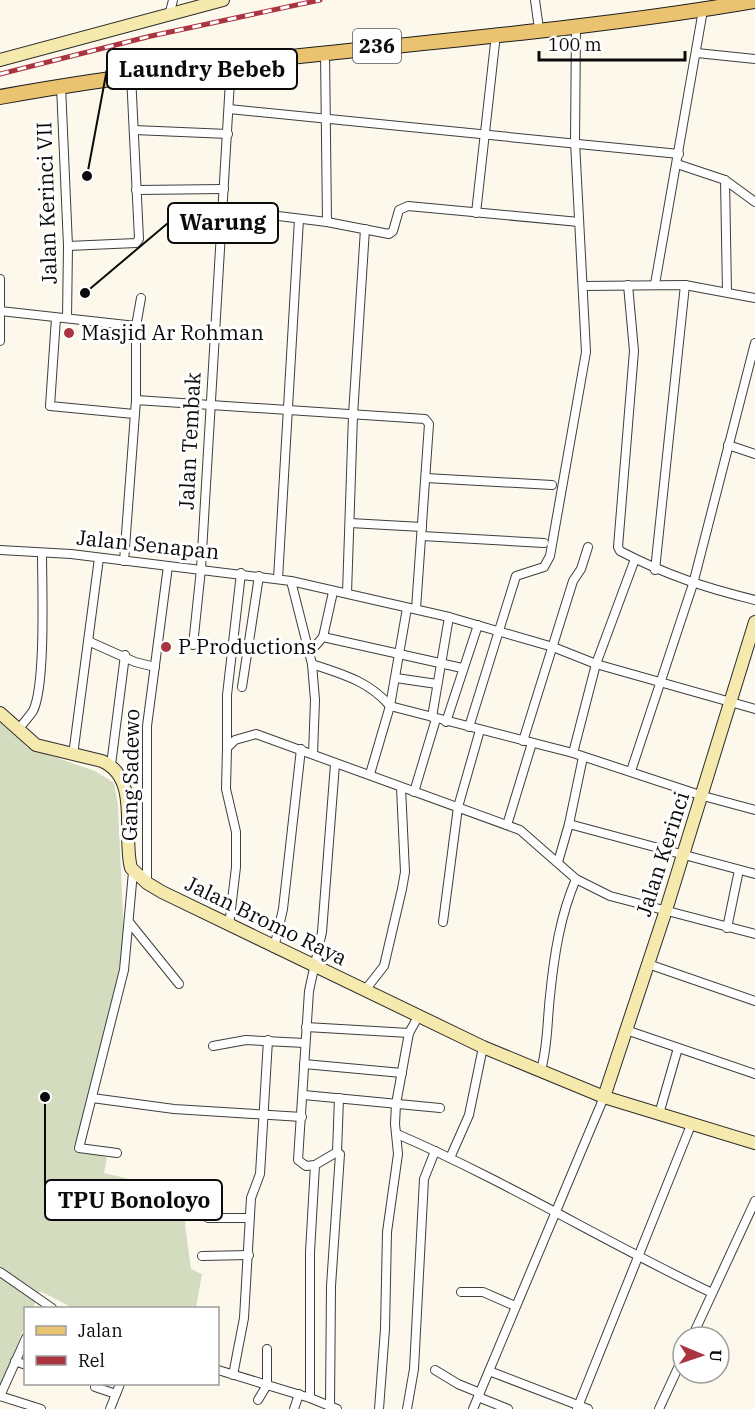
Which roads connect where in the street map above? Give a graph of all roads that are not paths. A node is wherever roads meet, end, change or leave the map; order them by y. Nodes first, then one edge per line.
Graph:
1 (173, 0) edge
2 (223, 0) edge
3 (536, 0) edge
4 (755, 1) edge
5 (703, 10) junction
6 (169, 16) junction
7 (576, 25) junction
8 (539, 29) junction
9 (496, 34) junction
10 (325, 52) junction
11 (697, 53) junction
12 (755, 59) edge
13 (0, 60) edge
14 (231, 64) junction
15 (131, 75) junction
16 (61, 86) junction
17 (0, 97) edge
18 (229, 109) junction
19 (327, 117) junction
20 (134, 130) junction
21 (228, 134) junction
22 (485, 134) junction
23 (575, 142) junction
24 (679, 154) junction
25 (677, 164) junction
26 (725, 180) junction
27 (224, 189) junction
28 (136, 190) junction
29 (755, 202) edge
30 (222, 209) junction
31 (476, 213) junction
32 (299, 219) junction
33 (327, 222) junction
34 (579, 222) junction
35 (365, 229) junction
36 (68, 246) junction
37 (0, 279) edge
38 (655, 284) junction
39 (628, 285) junction
40 (685, 285) junction
41 (583, 286) junction
42 (727, 292) junction
43 (141, 298) dead end
44 (755, 298) edge
45 (1, 311) edge
46 (56, 318) junction
47 (66, 318) junction
48 (136, 326) junction
49 (0, 341) edge
50 (755, 342) edge
51 (136, 400) junction
52 (209, 406) junction
53 (287, 411) junction
54 (134, 414) junction
55 (353, 415) junction
56 (728, 445) junction
57 (755, 454) edge
58 (426, 478) junction
59 (552, 485) dead end
60 (350, 523) junction
61 (422, 532) junction
62 (544, 543) dead end
63 (588, 547) dead end
64 (0, 550) edge
65 (42, 553) junction
66 (99, 558) junction
67 (635, 559) junction
68 (124, 561) junction
69 (168, 566) junction
70 (201, 569) junction
71 (655, 570) junction
72 (241, 573) junction
73 (259, 576) junction
74 (278, 579) junction
75 (291, 581) junction
76 (693, 584) junction
77 (333, 592) junction
78 (347, 593) junction
79 (755, 600) edge
80 (412, 608) junction
81 (449, 617) junction
82 (755, 622) edge
83 (478, 626) junction
84 (500, 632) junction
85 (324, 637) junction
86 (88, 641) junction
87 (193, 645) dead end
88 (553, 648) junction
89 (310, 652) junction
90 (125, 655) junction
91 (400, 655) junction
92 (312, 664) junction
93 (440, 664) junction
94 (596, 664) junction
95 (155, 667) junction
96 (462, 668) junction
97 (396, 678) junction
98 (661, 682) junction
99 (437, 684) junction
100 (242, 687) dead end
101 (730, 701) junction
102 (390, 706) junction
103 (755, 709) edge
104 (0, 713) edge
105 (434, 718) junction
106 (446, 722) junction
107 (469, 727) junction
108 (19, 729) junction
109 (480, 730) junction
110 (528, 742) junction
111 (227, 748) junction
112 (301, 749) junction
113 (573, 753) junction
114 (313, 754) junction
115 (73, 755) junction
116 (583, 757) junction
117 (335, 764) junction
118 (111, 765) junction
119 (631, 771) junction
120 (370, 774) junction
121 (401, 788) junction
122 (414, 792) junction
123 (702, 796) junction
124 (458, 807) junction
125 (755, 810) edge
126 (569, 824) junction
127 (507, 825) junction
128 (684, 854) junction
129 (558, 862) junction
130 (739, 870) junction
131 (133, 872) junction
132 (755, 874) edge
133 (576, 879) junction
134 (147, 884) junction
135 (666, 910) junction
136 (129, 922) junction
137 (443, 922) dead end
138 (229, 926) junction
139 (727, 928) junction
140 (755, 934) edge
141 (274, 948) junction
142 (648, 964) junction
143 (313, 967) junction
144 (179, 984) dead end
145 (366, 989) junction
146 (755, 1001) edge
147 (419, 1015) junction
148 (306, 1027) junction
149 (626, 1030) junction
150 (409, 1032) junction
151 (268, 1040) junction
152 (305, 1043) junction
153 (213, 1047) dead end
154 (483, 1047) junction
155 (678, 1048) junction
156 (304, 1064) junction
157 (541, 1070) junction
158 (402, 1073) junction
159 (755, 1074) edge
160 (304, 1095) junction
161 (604, 1097) junction
162 (92, 1098) junction
163 (339, 1098) junction
164 (396, 1104) junction
165 (440, 1108) dead end
166 (659, 1114) junction
167 (261, 1116) junction
168 (302, 1117) junction
169 (691, 1125) junction
170 (397, 1134) junction
171 (755, 1143) edge
172 (435, 1151) junction
173 (117, 1153) dead end
174 (336, 1153) junction
175 (450, 1158) junction
176 (315, 1165) junction
177 (755, 1201) edge
178 (554, 1212) junction
179 (208, 1218) dead end
180 (249, 1218) junction
181 (249, 1255) junction
182 (202, 1256) dead end
183 (639, 1258) junction
184 (0, 1272) edge
185 (461, 1292) dead end
186 (710, 1292) junction
187 (40, 1306) edge
188 (515, 1306) junction
189 (697, 1325) edge
190 (24, 1342) edge
191 (267, 1349) dead end
192 (15, 1361) junction
193 (24, 1364) edge
194 (219, 1370) edge
195 (435, 1370) dead end
196 (489, 1371) junction
197 (233, 1375) junction
198 (671, 1383) edge
199 (119, 1385) edge
200 (267, 1385) junction
201 (95, 1388) dead end
202 (116, 1394) junction
203 (299, 1394) junction
204 (479, 1395) junction
205 (0, 1396) edge
206 (310, 1398) junction
207 (258, 1400) dead end
208 (577, 1407) edge
209 (334, 1408) edge
210 (40, 1409) edge
211 (110, 1409) edge
212 (294, 1409) edge
213 (379, 1409) edge
214 (406, 1409) edge
215 (473, 1409) edge
216 (508, 1409) edge
217 (588, 1409) edge
218 (659, 1409) edge

1 - 6 street
2 - 6 main road
3 - 8 street
4 - 5 main road, 236
5 - 7 main road, 236
5 - 11 street
6 - 13 main road
7 - 8 main road, 236
7 - 23 street
8 - 9 main road, 236
9 - 10 main road, 236
9 - 22 street
10 - 14 main road, 236
10 - 19 street
11 - 12 street
11 - 24 street
14 - 15 main road, 236
14 - 18 street, Jalan Tembak
15 - 16 main road, 236
15 - 20 street
16 - 17 main road, 236
16 - 36 street, Jalan Kerinci VII
18 - 19 street
18 - 21 street, Jalan Tembak
19 - 22 street
19 - 33 street
20 - 21 street
20 - 28 street
21 - 27 street, Jalan Tembak
22 - 23 street
22 - 31 street
23 - 24 street
23 - 34 street
24 - 25 street
25 - 26 street
25 - 38 street
26 - 29 street
26 - 42 street
27 - 28 street
27 - 30 street, Jalan Tembak
28 - 36 street
30 - 32 street
30 - 52 street, Jalan Tembak
31 - 34 street
31 - 35 street
32 - 33 street
32 - 53 street
33 - 35 street
34 - 41 street
35 - 55 street
36 - 47 street, Jalan Kerinci VII
37 - 45 street
38 - 39 street
38 - 40 street
39 - 41 street
39 - 67 street
40 - 42 street
40 - 71 street
41 - 84 street
42 - 44 street
43 - 48 street
45 - 46 street
45 - 49 street
46 - 47 street
46 - 54 street
47 - 48 street
48 - 51 street
50 - 56 street
51 - 52 street
51 - 54 street
52 - 53 street
52 - 70 street, Jalan Tembak
53 - 55 street
53 - 74 street
54 - 68 street
55 - 58 street
55 - 60 street
56 - 57 street
56 - 76 street
58 - 59 street
58 - 61 street
60 - 61 street
60 - 78 street
61 - 62 street
61 - 80 street
63 - 88 street
64 - 65 street, Jalan Senapan
65 - 66 street, Jalan Senapan
65 - 108 street
66 - 68 street, Jalan Senapan
66 - 86 street
67 - 71 street
67 - 94 street
68 - 69 street, Jalan Senapan
69 - 70 street, Jalan Senapan
69 - 95 street, Gang Sadewo
70 - 72 street, Jalan Senapan
70 - 87 street, Jalan Tembak
71 - 76 street
72 - 73 street, Jalan Senapan
72 - 111 street
73 - 74 street, Jalan Senapan
73 - 100 street
74 - 75 street, Jalan Senapan
75 - 77 street, Jalan Senapan
75 - 89 street
76 - 79 street
76 - 98 street
77 - 78 street, Jalan Senapan
77 - 85 street
78 - 80 street, Jalan Senapan
80 - 81 street, Jalan Senapan
80 - 91 street
81 - 83 street, Jalan Senapan
81 - 93 street
82 - 101 main road, Jalan Kerinci
83 - 84 street, Jalan Senapan
83 - 96 street
84 - 88 street, Jalan Senapan
84 - 107 street
85 - 89 street
85 - 91 street
86 - 90 street
86 - 115 street
88 - 94 street, Jalan Senapan
88 - 110 street
89 - 92 street
90 - 95 street
90 - 118 street
91 - 93 street
91 - 97 street
92 - 102 street
92 - 114 street
93 - 96 street
93 - 99 street
94 - 98 street, Jalan Senapan
94 - 113 street
95 - 134 street, Gang Sadewo
96 - 106 street
97 - 99 street
97 - 102 street
98 - 101 street, Jalan Senapan
98 - 119 street
99 - 105 street
101 - 103 street, Jalan Senapan
101 - 123 main road, Jalan Kerinci
102 - 105 street
102 - 120 street
104 - 108 main road
105 - 106 street
105 - 122 street
106 - 107 street
107 - 109 street
108 - 115 main road
109 - 110 street
109 - 124 street
110 - 113 street
110 - 127 street
111 - 112 street
111 - 138 street
112 - 114 street
112 - 141 street
113 - 116 street
114 - 117 street
115 - 118 main road
116 - 119 street
116 - 126 street
117 - 120 street
117 - 143 street
118 - 131 main road
119 - 123 street
120 - 121 street
121 - 122 street
121 - 145 street
122 - 124 street
123 - 125 street
123 - 128 main road, Jalan Kerinci
124 - 127 street
124 - 137 street
126 - 128 street
126 - 129 street
127 - 129 street
128 - 130 street
128 - 135 main road, Jalan Kerinci
129 - 133 street
130 - 132 street
130 - 139 street
131 - 134 main road, Jalan Bromo Raya
131 - 136 street
133 - 135 street
133 - 157 street
134 - 138 main road, Jalan Bromo Raya
135 - 139 street
135 - 142 main road, Jalan Kerinci
136 - 144 street
136 - 162 street
138 - 141 main road, Jalan Bromo Raya
139 - 140 street
141 - 143 main road, Jalan Bromo Raya
142 - 146 street
142 - 149 main road, Jalan Kerinci
143 - 145 main road, Jalan Bromo Raya
143 - 148 street
145 - 147 main road, Jalan Bromo Raya
147 - 150 street
147 - 154 main road, Jalan Bromo Raya
148 - 150 street
148 - 152 street
149 - 155 street
149 - 161 main road, Jalan Kerinci
150 - 158 street
151 - 152 street
151 - 153 street
151 - 167 street
152 - 156 street
154 - 157 main road, Jalan Bromo Raya
154 - 175 street
155 - 159 street
155 - 166 street
156 - 158 street
156 - 160 street
157 - 161 main road, Jalan Bromo Raya
158 - 164 street
160 - 163 street
160 - 168 street
161 - 166 main road, Jalan Bromo Raya
161 - 178 street
162 - 167 street
162 - 173 street
163 - 164 street
163 - 174 street
164 - 165 street
164 - 170 street
166 - 169 main road, Jalan Bromo Raya
167 - 168 street
167 - 180 street
168 - 176 street
169 - 171 main road, Jalan Bromo Raya
169 - 183 street
170 - 172 street
170 - 213 street
172 - 175 street
172 - 214 street
174 - 176 street
174 - 209 street
175 - 178 street
176 - 206 street
177 - 186 street
178 - 183 street
178 - 188 street
179 - 180 street
180 - 181 street
181 - 182 street
181 - 197 street
183 - 186 street
183 - 208 street
184 - 187 street
185 - 188 street
186 - 189 street
188 - 196 street
190 - 192 street
191 - 200 street
192 - 193 street
192 - 205 street
194 - 197 street
195 - 204 street
196 - 204 street
196 - 208 street
197 - 200 street
198 - 218 street
199 - 202 street
200 - 203 street
200 - 207 street
201 - 202 street
202 - 211 street
203 - 206 street
203 - 212 street
204 - 215 street
204 - 216 street
205 - 210 street
206 - 209 street
208 - 217 street

